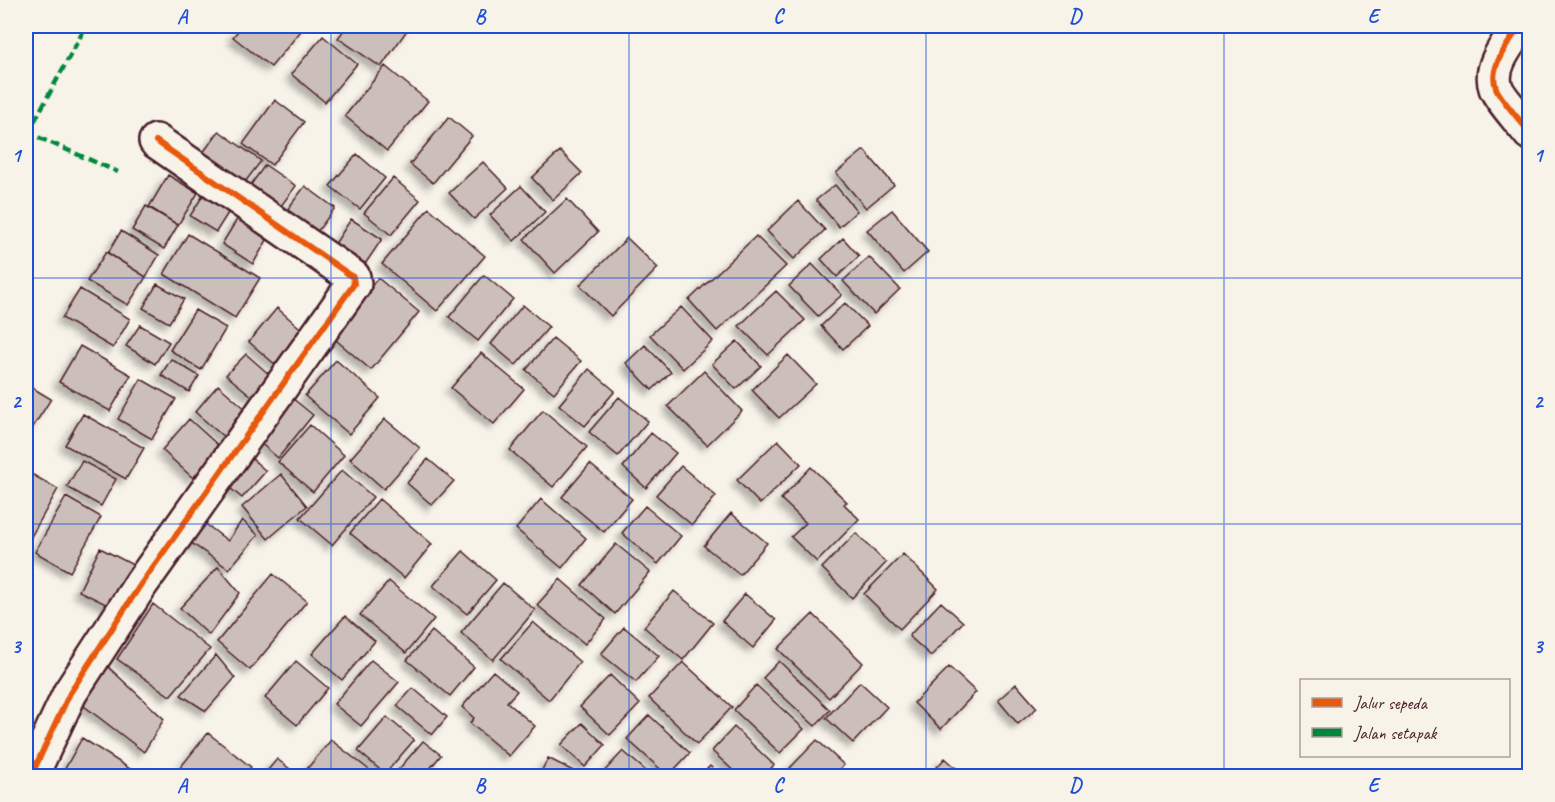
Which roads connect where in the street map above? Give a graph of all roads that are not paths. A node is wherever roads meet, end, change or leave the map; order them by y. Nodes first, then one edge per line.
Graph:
1 (1520, 26) edge
2 (1530, 133) edge
3 (156, 141) dead end
4 (31, 777) edge

1 - 2 street
3 - 4 street

